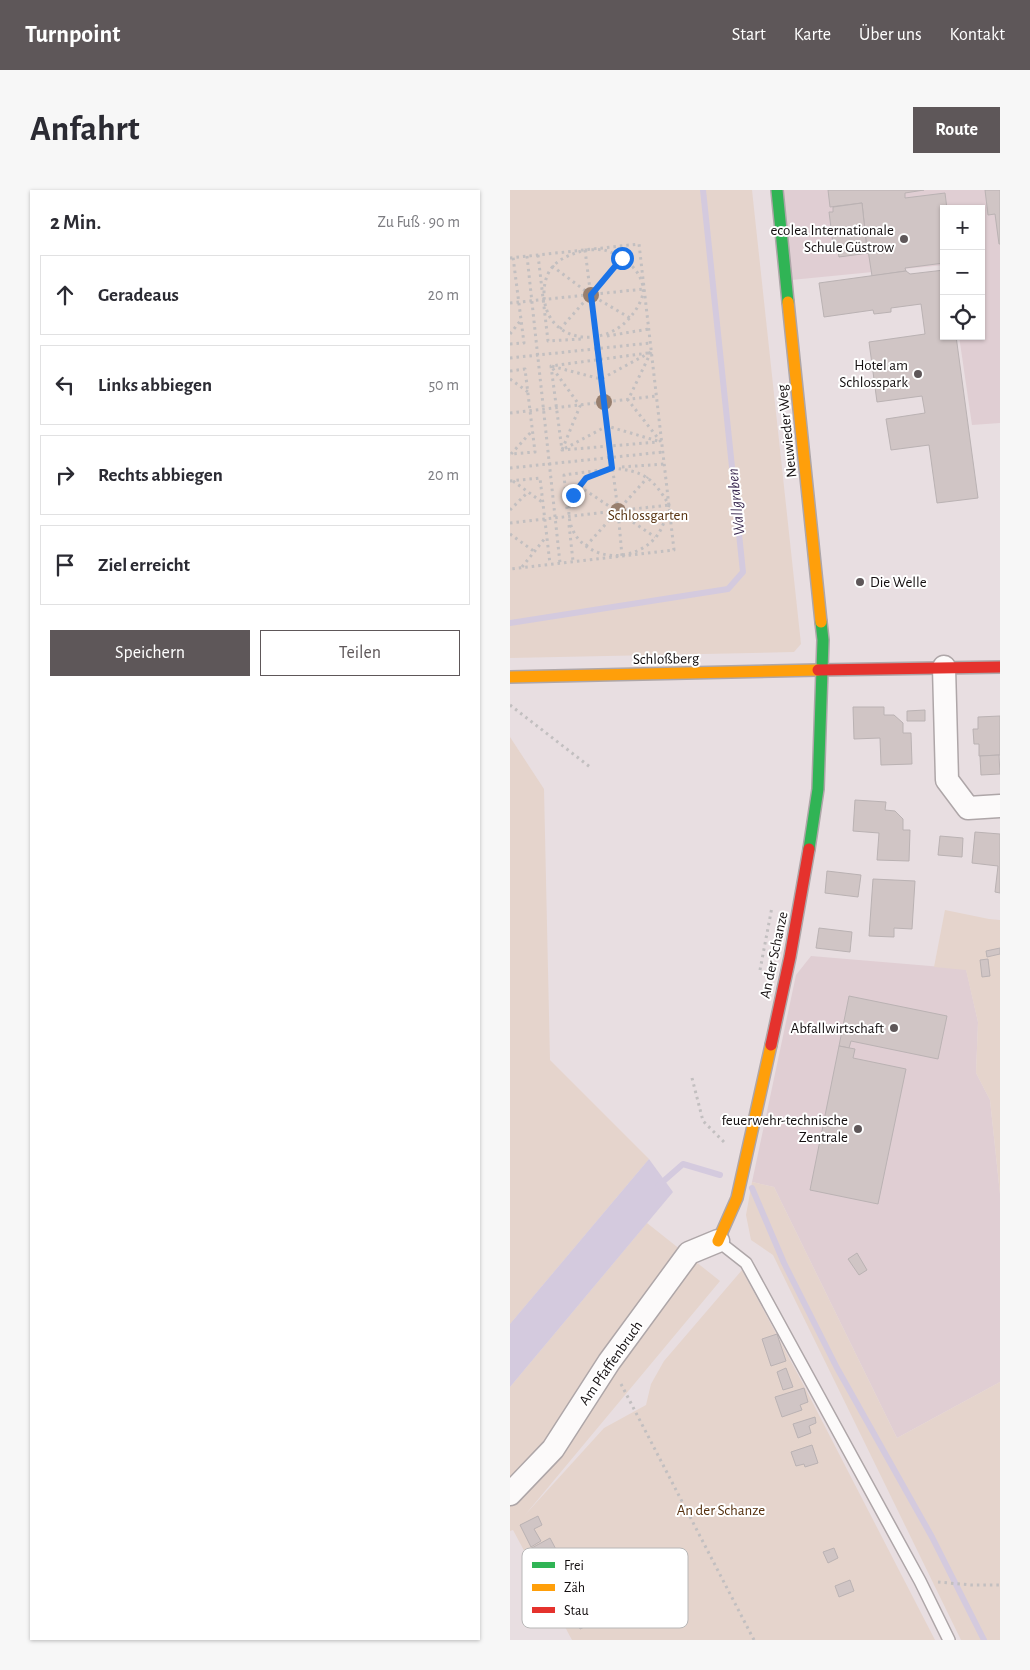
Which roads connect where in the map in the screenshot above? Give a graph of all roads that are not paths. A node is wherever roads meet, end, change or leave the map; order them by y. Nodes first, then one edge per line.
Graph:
1 (777, 190) edge
2 (944, 667) junction
3 (1000, 667) edge
4 (822, 668) junction
5 (510, 677) edge
6 (1000, 806) edge
7 (718, 1241) junction
8 (510, 1494) edge
9 (949, 1640) edge

1 - 4 street, Neuwieder Weg
2 - 3 street, Schloßberg
2 - 4 street, Schloßberg
2 - 6 street
4 - 5 street, Schloßberg
4 - 7 street, An der Schanze
7 - 8 street, Am Pfaffenbruch
7 - 9 lane

